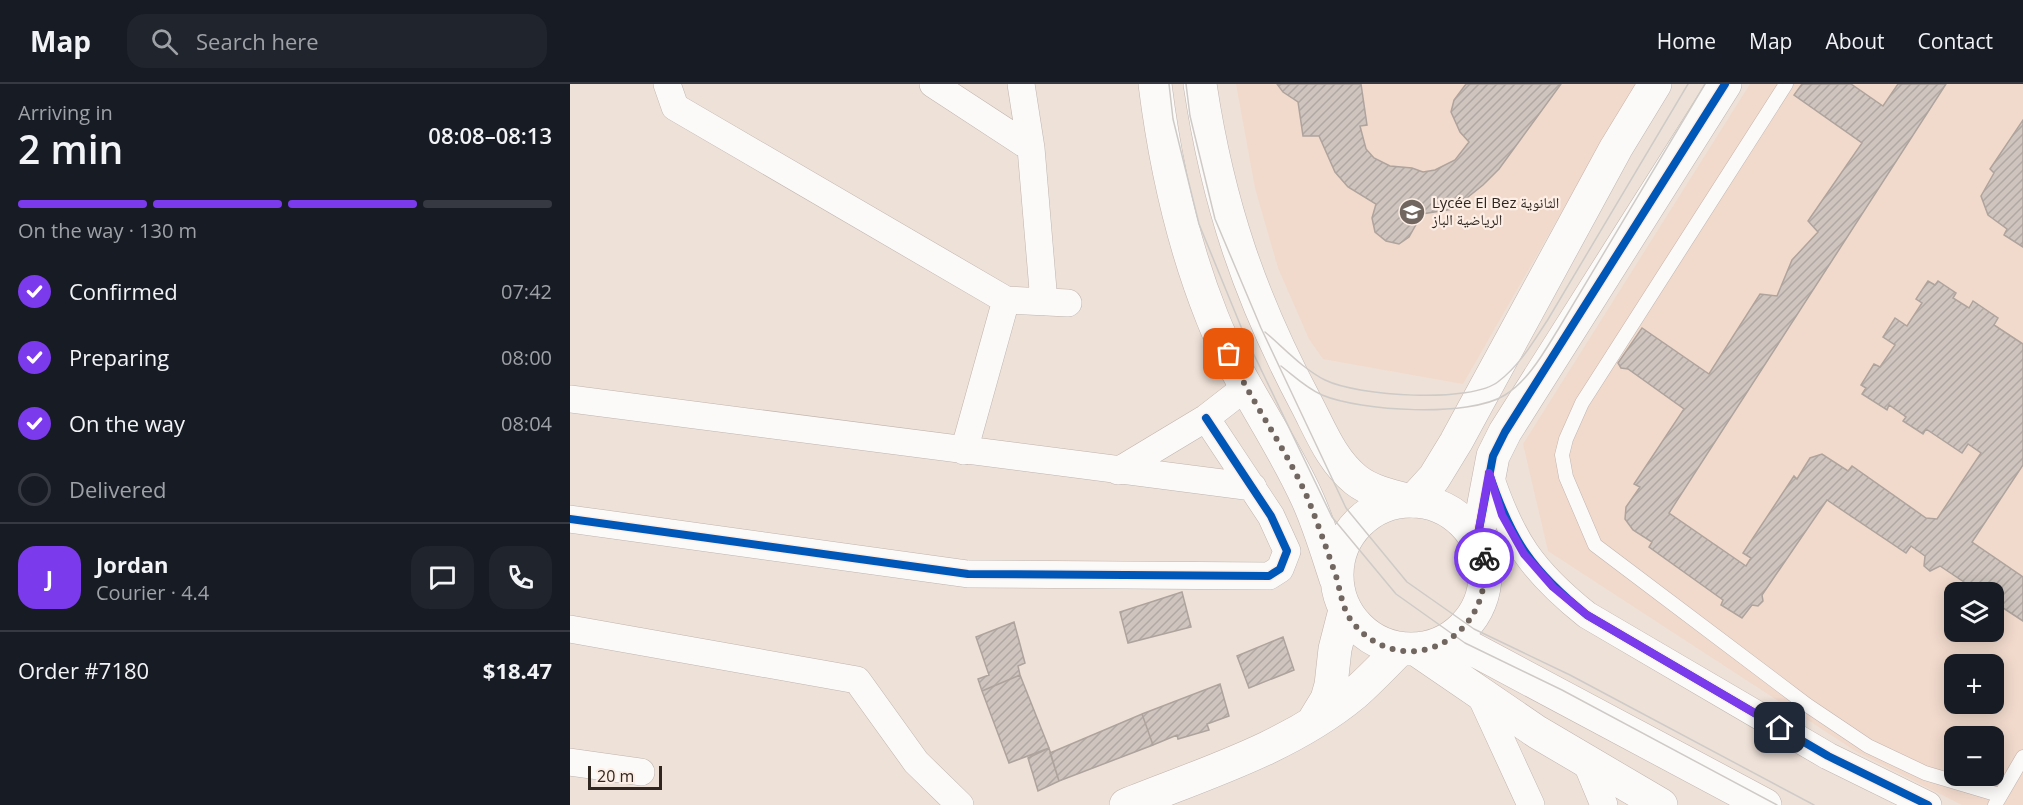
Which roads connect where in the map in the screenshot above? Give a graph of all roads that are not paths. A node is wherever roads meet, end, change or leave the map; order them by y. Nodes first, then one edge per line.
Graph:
1 (668, 84) edge
2 (933, 84) edge
3 (1022, 84) edge
4 (1155, 84) edge
5 (1200, 84) edge
6 (1655, 84) edge
7 (1725, 84) edge
8 (1786, 84) edge
9 (1031, 148) junction
10 (1006, 300) junction
11 (1246, 387) junction
12 (570, 399) edge
13 (1206, 418) junction
14 (964, 451) junction
15 (1118, 471) junction
16 (1489, 473) junction
17 (1253, 487) junction
18 (1410, 500) junction
19 (570, 519) edge
20 (1477, 540) junction
21 (1336, 579) junction
22 (1345, 610) junction
23 (570, 629) edge
24 (1452, 638) junction
25 (1409, 650) junction
26 (1479, 692) junction
27 (1313, 722) junction
28 (2023, 757) edge
29 (570, 762) edge
30 (1587, 764) junction
31 (641, 772) dead end
32 (1997, 800) edge
33 (960, 805) edge
34 (1126, 805) edge
35 (1531, 805) edge
36 (1604, 805) edge
37 (1661, 805) edge
38 (1765, 805) edge
39 (1928, 805) edge

1 - 10 street
2 - 9 street
3 - 9 street
4 - 11 main road
5 - 18 main road
6 - 18 main road
7 - 16 main road
8 - 32 lane
9 - 10 street
10 - 14 street
11 - 13 street
11 - 21 main road
12 - 14 street
13 - 15 street
13 - 17 street
14 - 15 street
15 - 17 street
16 - 20 main road
16 - 39 street
17 - 19 street
18 - 20 main road
18 - 21 main road
20 - 24 main road
21 - 22 main road
22 - 25 main road
22 - 27 main road
23 - 33 street
24 - 25 main road
24 - 38 main road
25 - 26 main road
25 - 27 main road
26 - 30 main road
26 - 35 street
27 - 34 main road
28 - 32 lane
29 - 31 street
30 - 36 street
30 - 37 main road

